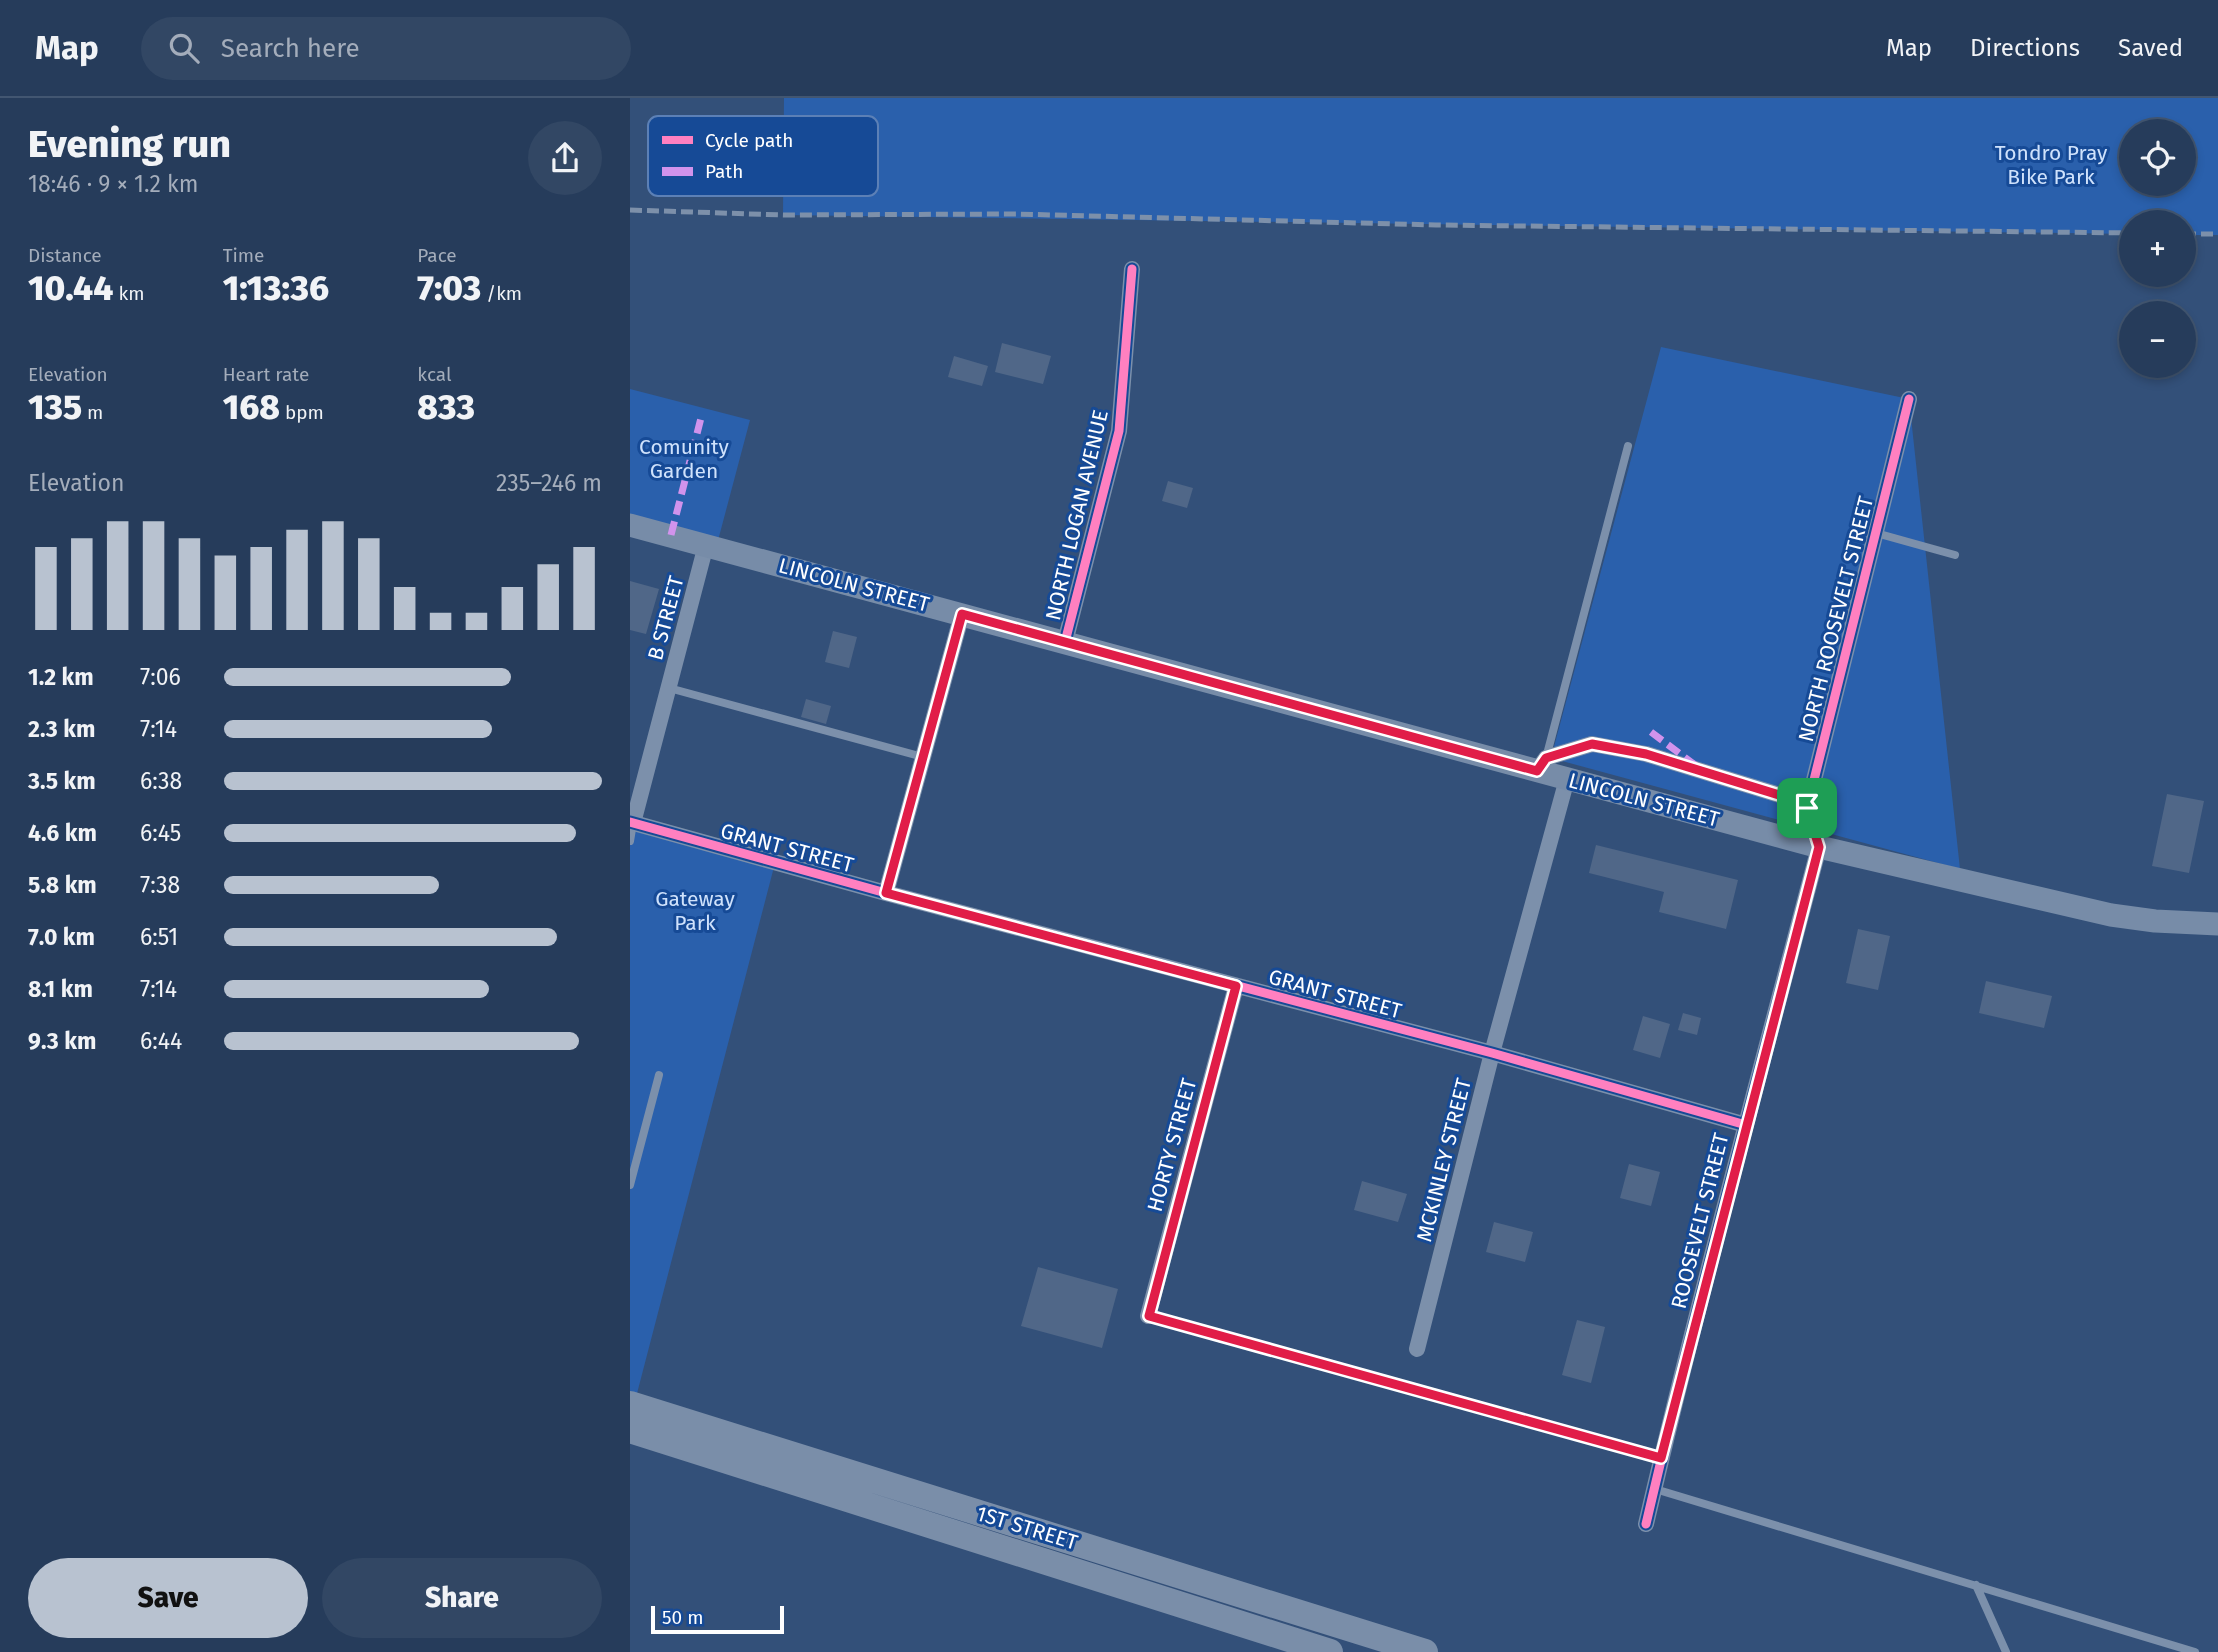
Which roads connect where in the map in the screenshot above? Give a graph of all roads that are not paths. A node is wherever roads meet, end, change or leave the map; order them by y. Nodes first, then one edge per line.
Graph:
1 (1132, 269) dead end
2 (1909, 399) dead end
3 (1628, 446) dead end
4 (630, 525) edge
5 (1876, 533) junction
6 (706, 545) junction
7 (1955, 555) dead end
8 (962, 614) junction
9 (1065, 642) junction
10 (669, 688) junction
11 (923, 757) junction
12 (1541, 764) junction
13 (1567, 779) junction
14 (1807, 808) junction
15 (632, 823) edge
16 (630, 841) edge
17 (1819, 847) junction
18 (886, 893) junction
19 (2218, 924) edge
20 (1236, 986) junction
21 (1492, 1054) junction
22 (659, 1075) dead end
23 (1746, 1125) junction
24 (630, 1185) edge
25 (1149, 1316) joint
26 (1417, 1349) dead end
27 (630, 1404) edge
28 (630, 1430) edge
29 (1661, 1458) junction
30 (1655, 1489) junction
31 (1646, 1524) dead end
32 (1976, 1586) junction
33 (1330, 1652) edge
34 (1425, 1652) edge
35 (2006, 1652) edge
36 (2195, 1652) edge

1 - 9 street, NORTH LOGAN AVENUE
2 - 5 street, NORTH ROOSEVELT STREET
3 - 12 lane
4 - 6 main road, LINCOLN STREET
5 - 7 lane
5 - 14 street, NORTH ROOSEVELT STREET
6 - 8 main road, LINCOLN STREET
6 - 10 street, B STREET
8 - 9 main road, LINCOLN STREET
8 - 11 street
9 - 12 main road, LINCOLN STREET
10 - 11 lane
10 - 15 street, B STREET
11 - 18 street
12 - 13 main road, LINCOLN STREET
12 - 14 street
13 - 17 main road, LINCOLN STREET
13 - 21 street, MCKINLEY STREET
14 - 17 street
15 - 16 lane
15 - 18 street, GRANT STREET
17 - 19 main road, LINCOLN STREET
17 - 23 street, ROOSEVELT STREET
18 - 20 street, GRANT STREET
20 - 21 street, GRANT STREET
20 - 25 street, HORTY STREET
21 - 23 street, GRANT STREET
21 - 26 street, MCKINLEY STREET
22 - 24 lane
23 - 29 street, ROOSEVELT STREET
25 - 29 lane
27 - 34 main road, 1ST STREET
28 - 33 main road, 1ST STREET
29 - 30 street, ROOSEVELT STREET
30 - 31 street, ROOSEVELT STREET
30 - 32 lane
32 - 35 lane
32 - 36 lane

